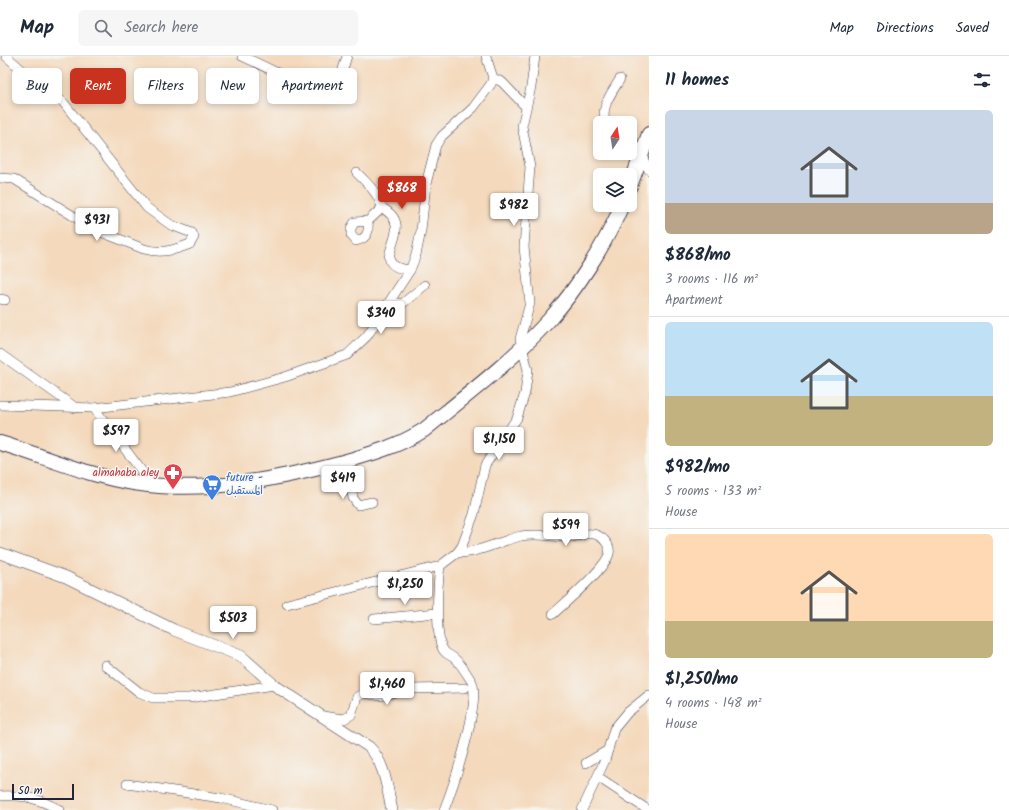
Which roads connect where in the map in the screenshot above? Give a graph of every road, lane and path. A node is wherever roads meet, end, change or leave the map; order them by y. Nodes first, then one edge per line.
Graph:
1 (6, 56) edge
2 (242, 56) edge
3 (347, 56) edge
4 (486, 56) edge
5 (535, 56) edge
6 (493, 78) junction
7 (620, 79) dead end
8 (525, 106) junction
9 (604, 116) edge
10 (649, 134) edge
11 (640, 160) edge
12 (356, 173) dead end
13 (0, 178) edge
14 (382, 208) junction
15 (619, 212) edge
16 (368, 221) dead end
17 (410, 270) junction
18 (425, 285) dead end
19 (390, 301) junction
20 (522, 348) junction
21 (0, 354) edge
22 (0, 405) edge
23 (76, 408) junction
24 (94, 408) junction
25 (0, 443) edge
26 (346, 461) junction
27 (153, 486) junction
28 (372, 502) dead end
29 (0, 553) edge
30 (457, 553) junction
31 (440, 566) junction
32 (287, 604) dead end
33 (437, 613) junction
34 (553, 614) dead end
35 (374, 619) dead end
36 (105, 665) dead end
37 (274, 685) junction
38 (464, 688) dead end
39 (649, 695) edge
40 (322, 716) junction
41 (608, 750) junction
42 (586, 763) dead end
43 (598, 777) junction
44 (127, 784) dead end
45 (0, 796) edge
46 (60, 810) edge
47 (272, 810) edge
48 (392, 810) edge
49 (444, 810) edge
50 (582, 810) edge
51 (648, 810) edge

1 - 13 street
2 - 3 street
4 - 6 street
5 - 8 street
6 - 8 street
6 - 17 street
7 - 9 street
8 - 20 street
10 - 11 main road
12 - 14 street
14 - 16 street
14 - 17 street
15 - 20 main road
17 - 19 street
18 - 19 street
19 - 24 street
20 - 26 main road
20 - 30 street
21 - 23 street
22 - 23 street
23 - 24 street
24 - 27 street
25 - 27 main road
26 - 27 main road
26 - 28 street
29 - 37 street
30 - 31 street
30 - 34 street
31 - 32 street
31 - 33 street
33 - 35 street
33 - 49 street
36 - 37 street
37 - 40 street
38 - 40 street
39 - 41 street
40 - 48 street
41 - 42 street
41 - 43 street
43 - 50 street
43 - 51 street
44 - 47 street
45 - 46 street

